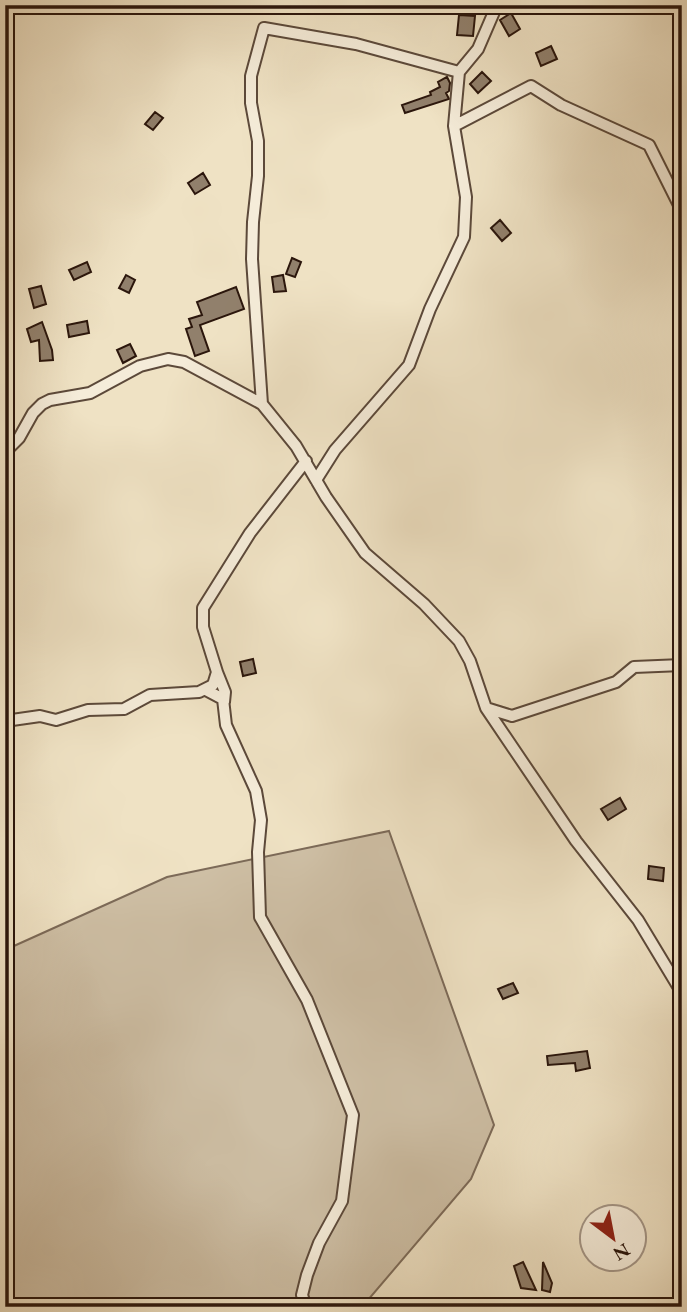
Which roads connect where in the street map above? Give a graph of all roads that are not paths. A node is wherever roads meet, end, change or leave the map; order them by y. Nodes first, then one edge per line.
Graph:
1 (497, 5) edge
2 (458, 72) junction
3 (454, 126) junction
4 (682, 211) edge
5 (262, 404) junction
6 (5, 452) edge
7 (306, 461) junction
8 (316, 480) junction
9 (682, 665) edge
10 (217, 672) junction
11 (206, 690) junction
12 (224, 702) junction
13 (486, 708) junction
14 (5, 721) edge
15 (682, 993) edge
16 (306, 1307) edge

1 - 2 street
2 - 3 street
2 - 5 street
3 - 4 street
3 - 8 street
5 - 6 street
5 - 7 street
7 - 8 street
7 - 10 street
8 - 13 street
9 - 13 street
10 - 11 street
10 - 12 street
11 - 12 street
11 - 14 street
12 - 16 street
13 - 15 street

